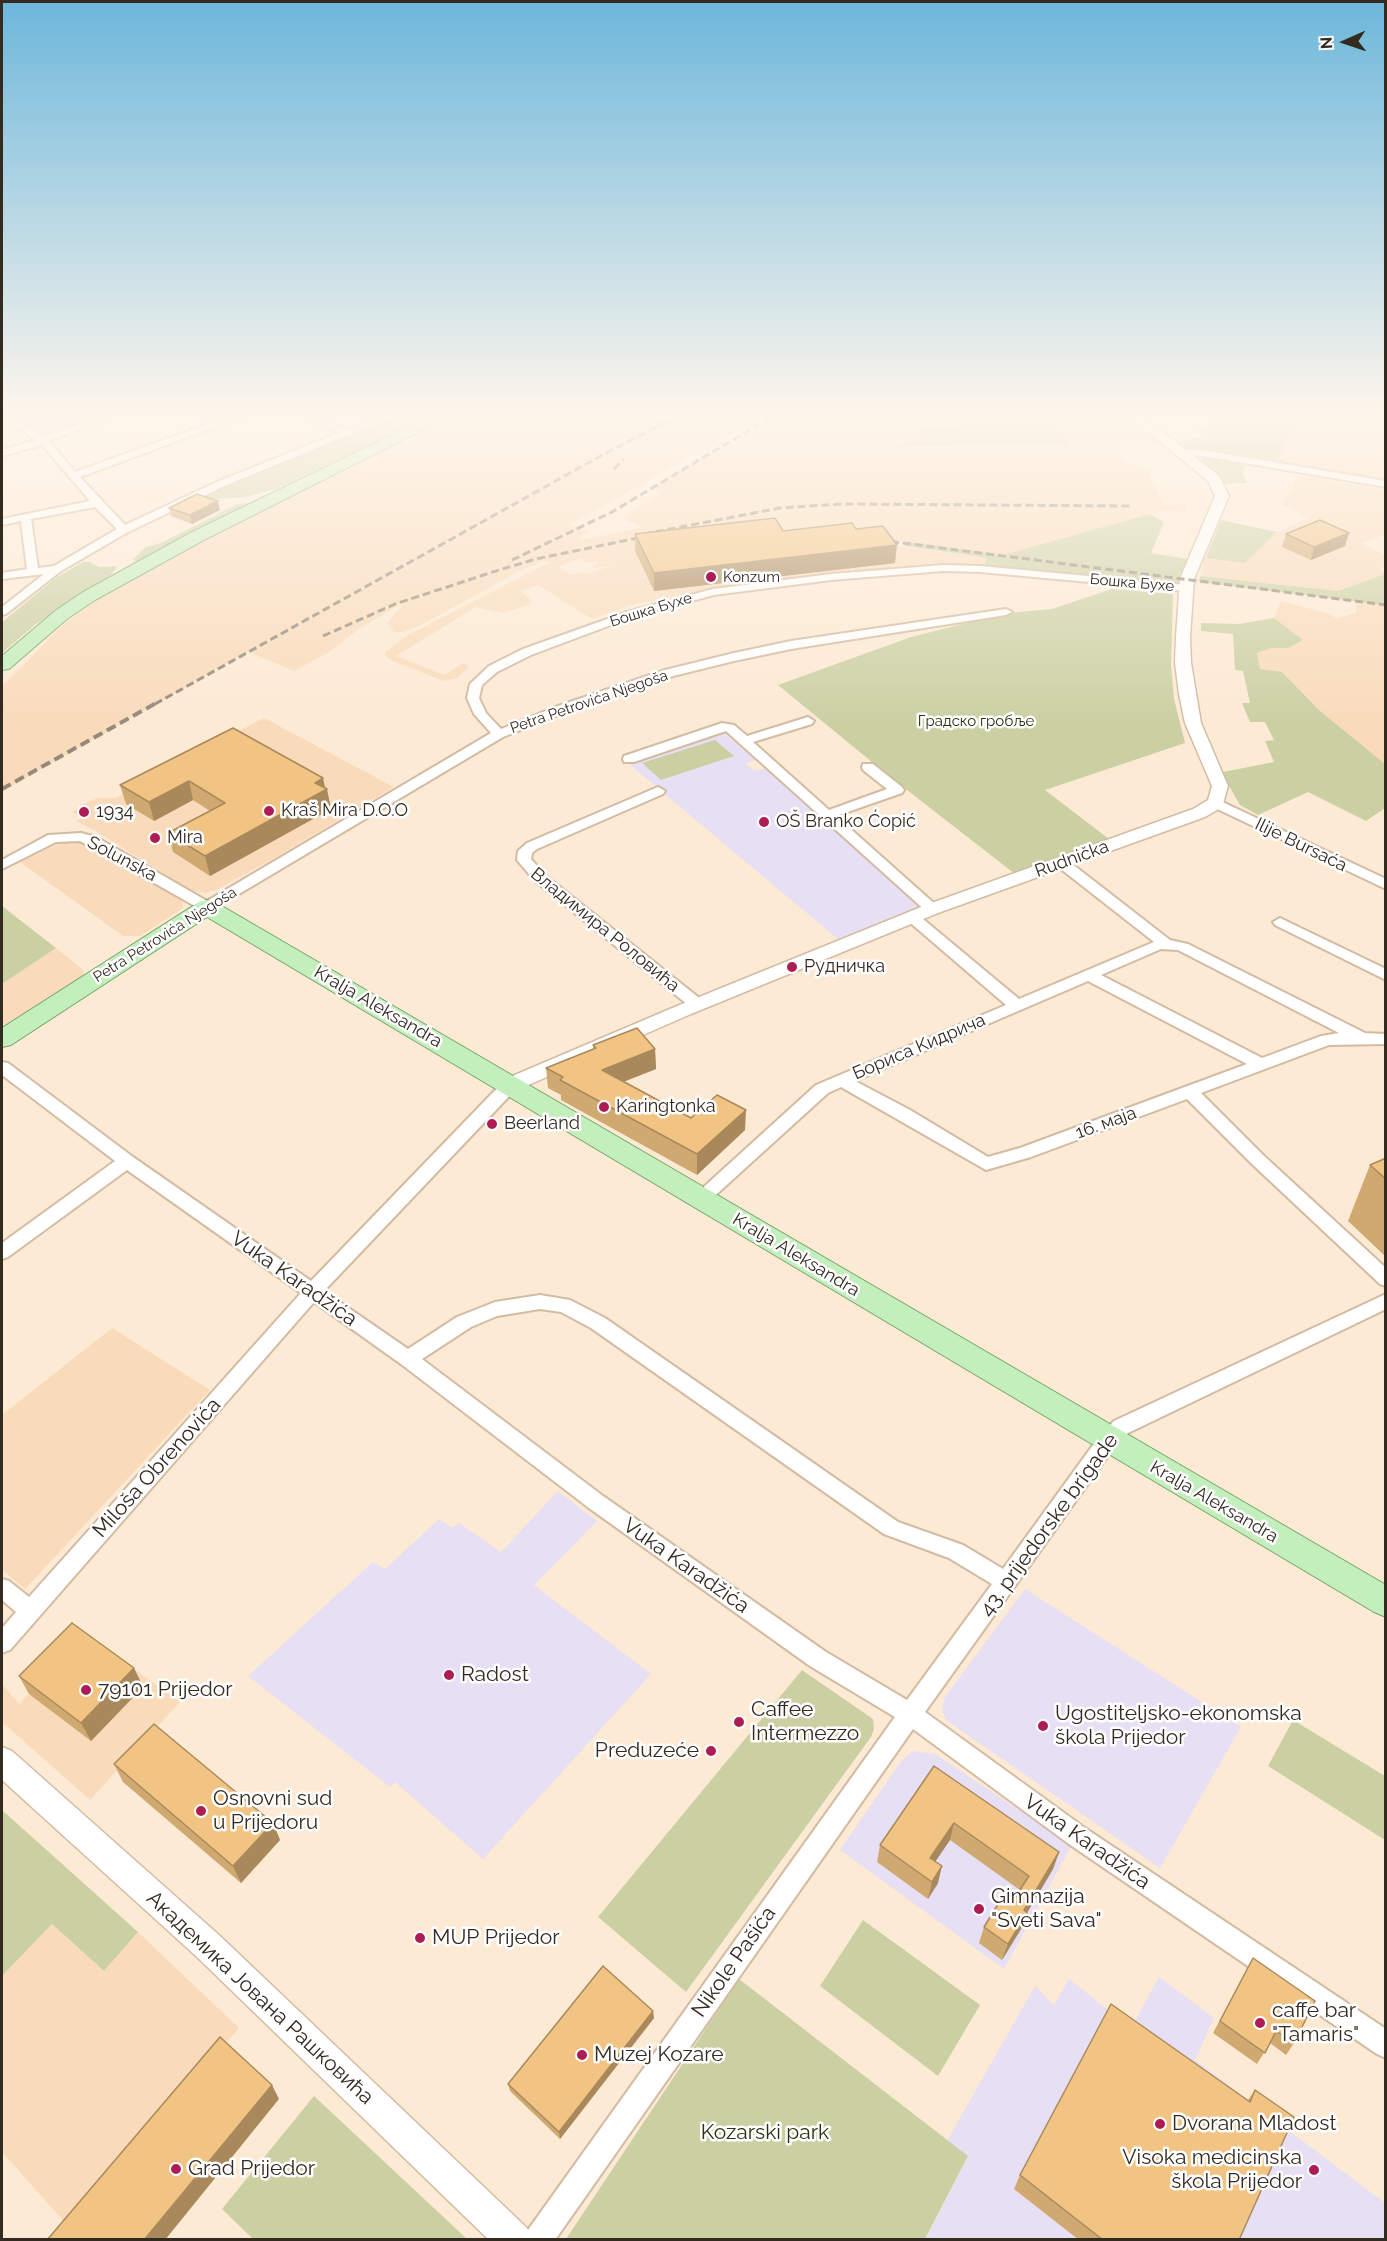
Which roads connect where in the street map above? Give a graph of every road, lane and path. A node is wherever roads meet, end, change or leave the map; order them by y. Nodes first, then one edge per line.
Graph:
1 (42, 515) edge
2 (109, 515) edge
3 (156, 515) edge
4 (242, 515) edge
5 (1214, 515) edge
6 (26, 518) junction
7 (2, 522) edge
8 (124, 530) junction
9 (57, 569) junction
10 (33, 572) junction
11 (2, 576) edge
12 (1186, 588) junction
13 (2, 612) edge
14 (1006, 612) dead end
15 (2, 665) edge
16 (807, 721) dead end
17 (499, 734) junction
18 (744, 741) junction
19 (629, 759) dead end
20 (868, 767) dead end
21 (658, 792) dead end
22 (1216, 804) junction
23 (827, 815) junction
24 (1062, 863) junction
25 (2, 865) edge
26 (1386, 885) edge
27 (207, 907) junction
28 (932, 909) junction
29 (912, 917) junction
30 (1280, 922) dead end
31 (1166, 944) junction
32 (1089, 975) junction
33 (1386, 975) edge
34 (698, 1005) junction
35 (1016, 1005) junction
36 (1361, 1038) junction
37 (2, 1039) edge
38 (1386, 1039) edge
39 (1262, 1065) junction
40 (2, 1067) edge
41 (840, 1080) junction
42 (510, 1085) junction
43 (1190, 1092) junction
44 (127, 1161) junction
45 (702, 1198) junction
46 (2, 1252) edge
47 (1386, 1279) edge
48 (312, 1292) junction
49 (1386, 1301) edge
50 (408, 1359) junction
51 (1108, 1440) junction
52 (1007, 1582) junction
53 (2, 1588) edge
54 (1386, 1602) edge
55 (30, 1611) junction
56 (2, 1643) edge
57 (910, 1714) junction
58 (2, 1761) edge
59 (1386, 2045) edge
60 (515, 2240) edge
61 (538, 2240) edge

1 - 6 street
2 - 8 street
3 - 8 street
4 - 15 main road
5 - 12 street
6 - 7 street
6 - 10 street
8 - 9 street
9 - 10 street
9 - 13 street
10 - 11 street
12 - 17 street, Бошка Бухе
12 - 22 street
14 - 17 street, Petra Petrovića Njegoša
16 - 18 street
17 - 27 street, Petra Petrovića Njegoša
18 - 19 street
18 - 23 street
20 - 23 street
21 - 34 street, Владимира Роловића
22 - 24 street, Rudnička
22 - 26 street, Ilije Bursaća
23 - 28 street
24 - 28 street, Rudnička
24 - 31 street
25 - 27 street, Solunska
27 - 37 main road, Petra Petrovića Njegoša
27 - 42 main road, Kralja Aleksandra
28 - 29 street, Rudnička
29 - 34 street, Rudnička
29 - 35 street
30 - 33 street
31 - 32 street, Бориса Kидрича
31 - 36 street
32 - 35 street, Бориса Kидрича
32 - 39 street
34 - 42 street, Rudnička
35 - 41 street, Бориса Kидрича
36 - 38 street, 16. маја
36 - 39 street, 16. маја
39 - 43 street, 16. маја
40 - 44 street, Vuka Karadžića
41 - 43 street, 16. маја
41 - 45 street, Бориса Kидрича
42 - 45 main road, Kralja Aleksandra
42 - 48 street, Miloša Obrenovića
43 - 47 street
44 - 46 street
44 - 48 street, Vuka Karadžića
45 - 51 main road, Kralja Aleksandra
48 - 50 street, Vuka Karadžića
48 - 55 street, Miloša Obrenovića
49 - 51 street, 43. prijedorske brigade
50 - 52 street
50 - 57 street, Vuka Karadžića
51 - 52 street, 43. prijedorske brigade
51 - 54 main road, Kralja Aleksandra
52 - 57 street, 43. prijedorske brigade
53 - 55 street
55 - 56 street, Miloša Obrenovića
57 - 59 street, Vuka Karadžića
57 - 61 street, Nikole Pašića
58 - 60 street, Академика Јована Рашковића

